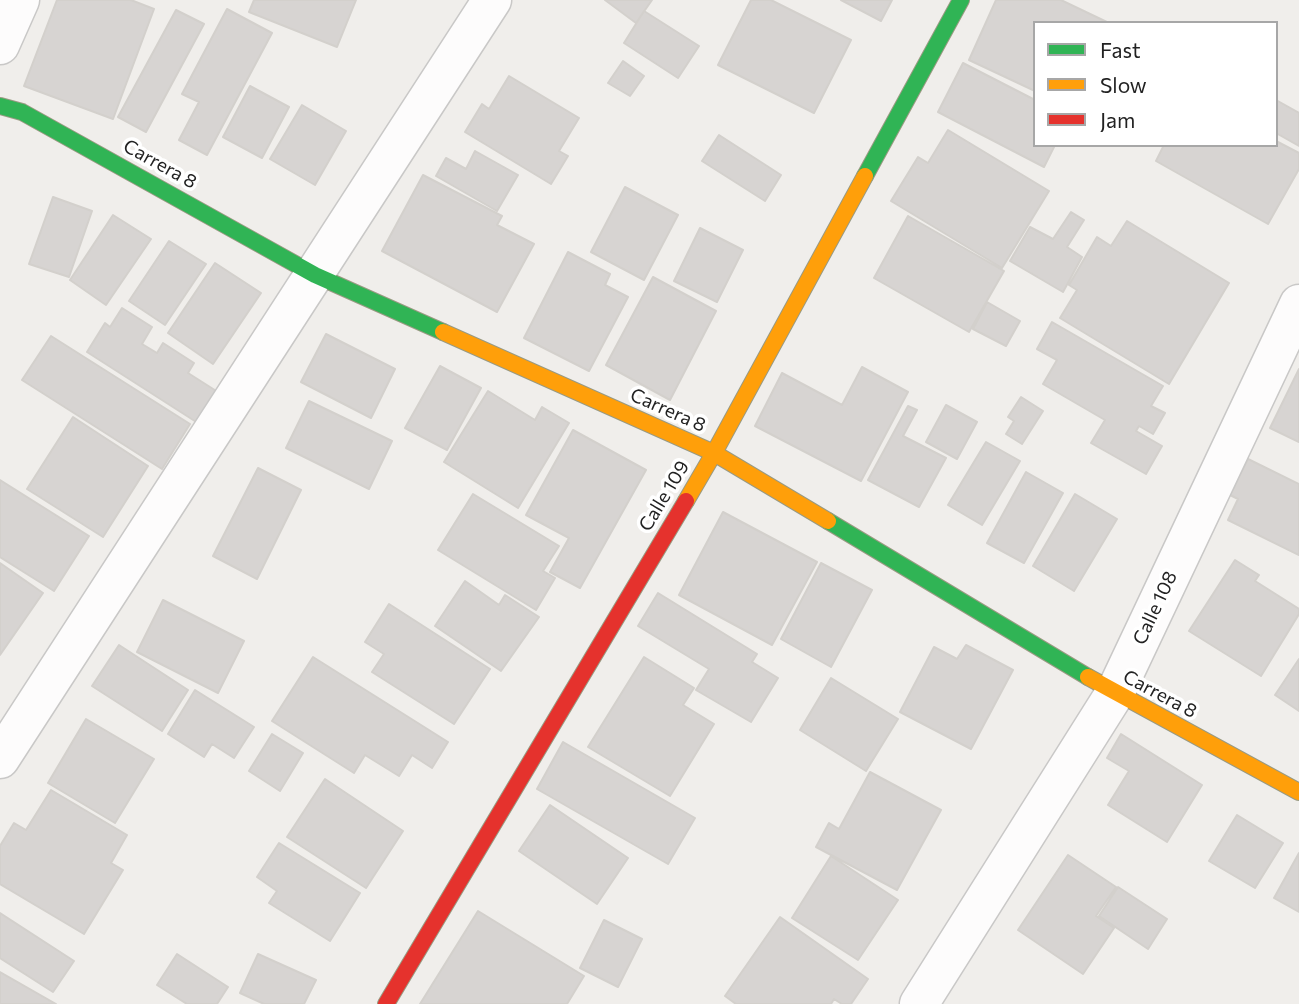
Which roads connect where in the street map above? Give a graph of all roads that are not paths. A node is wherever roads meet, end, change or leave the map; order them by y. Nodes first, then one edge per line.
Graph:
1 (20, 0) edge
2 (492, 0) edge
3 (961, 0) edge
4 (0, 46) edge
5 (0, 106) edge
6 (315, 275) junction
7 (1299, 304) edge
8 (713, 453) junction
9 (1115, 693) junction
10 (0, 759) edge
11 (1299, 792) edge
12 (386, 1004) edge
13 (919, 1004) edge

1 - 4 street
2 - 6 street
3 - 8 street, Calle 109
5 - 6 street, Carrera 8
6 - 8 street, Carrera 8
6 - 10 street
7 - 9 street, Calle 108
8 - 9 street, Carrera 8
8 - 12 street, Calle 109
9 - 11 street, Carrera 8
9 - 13 street, Calle 108

